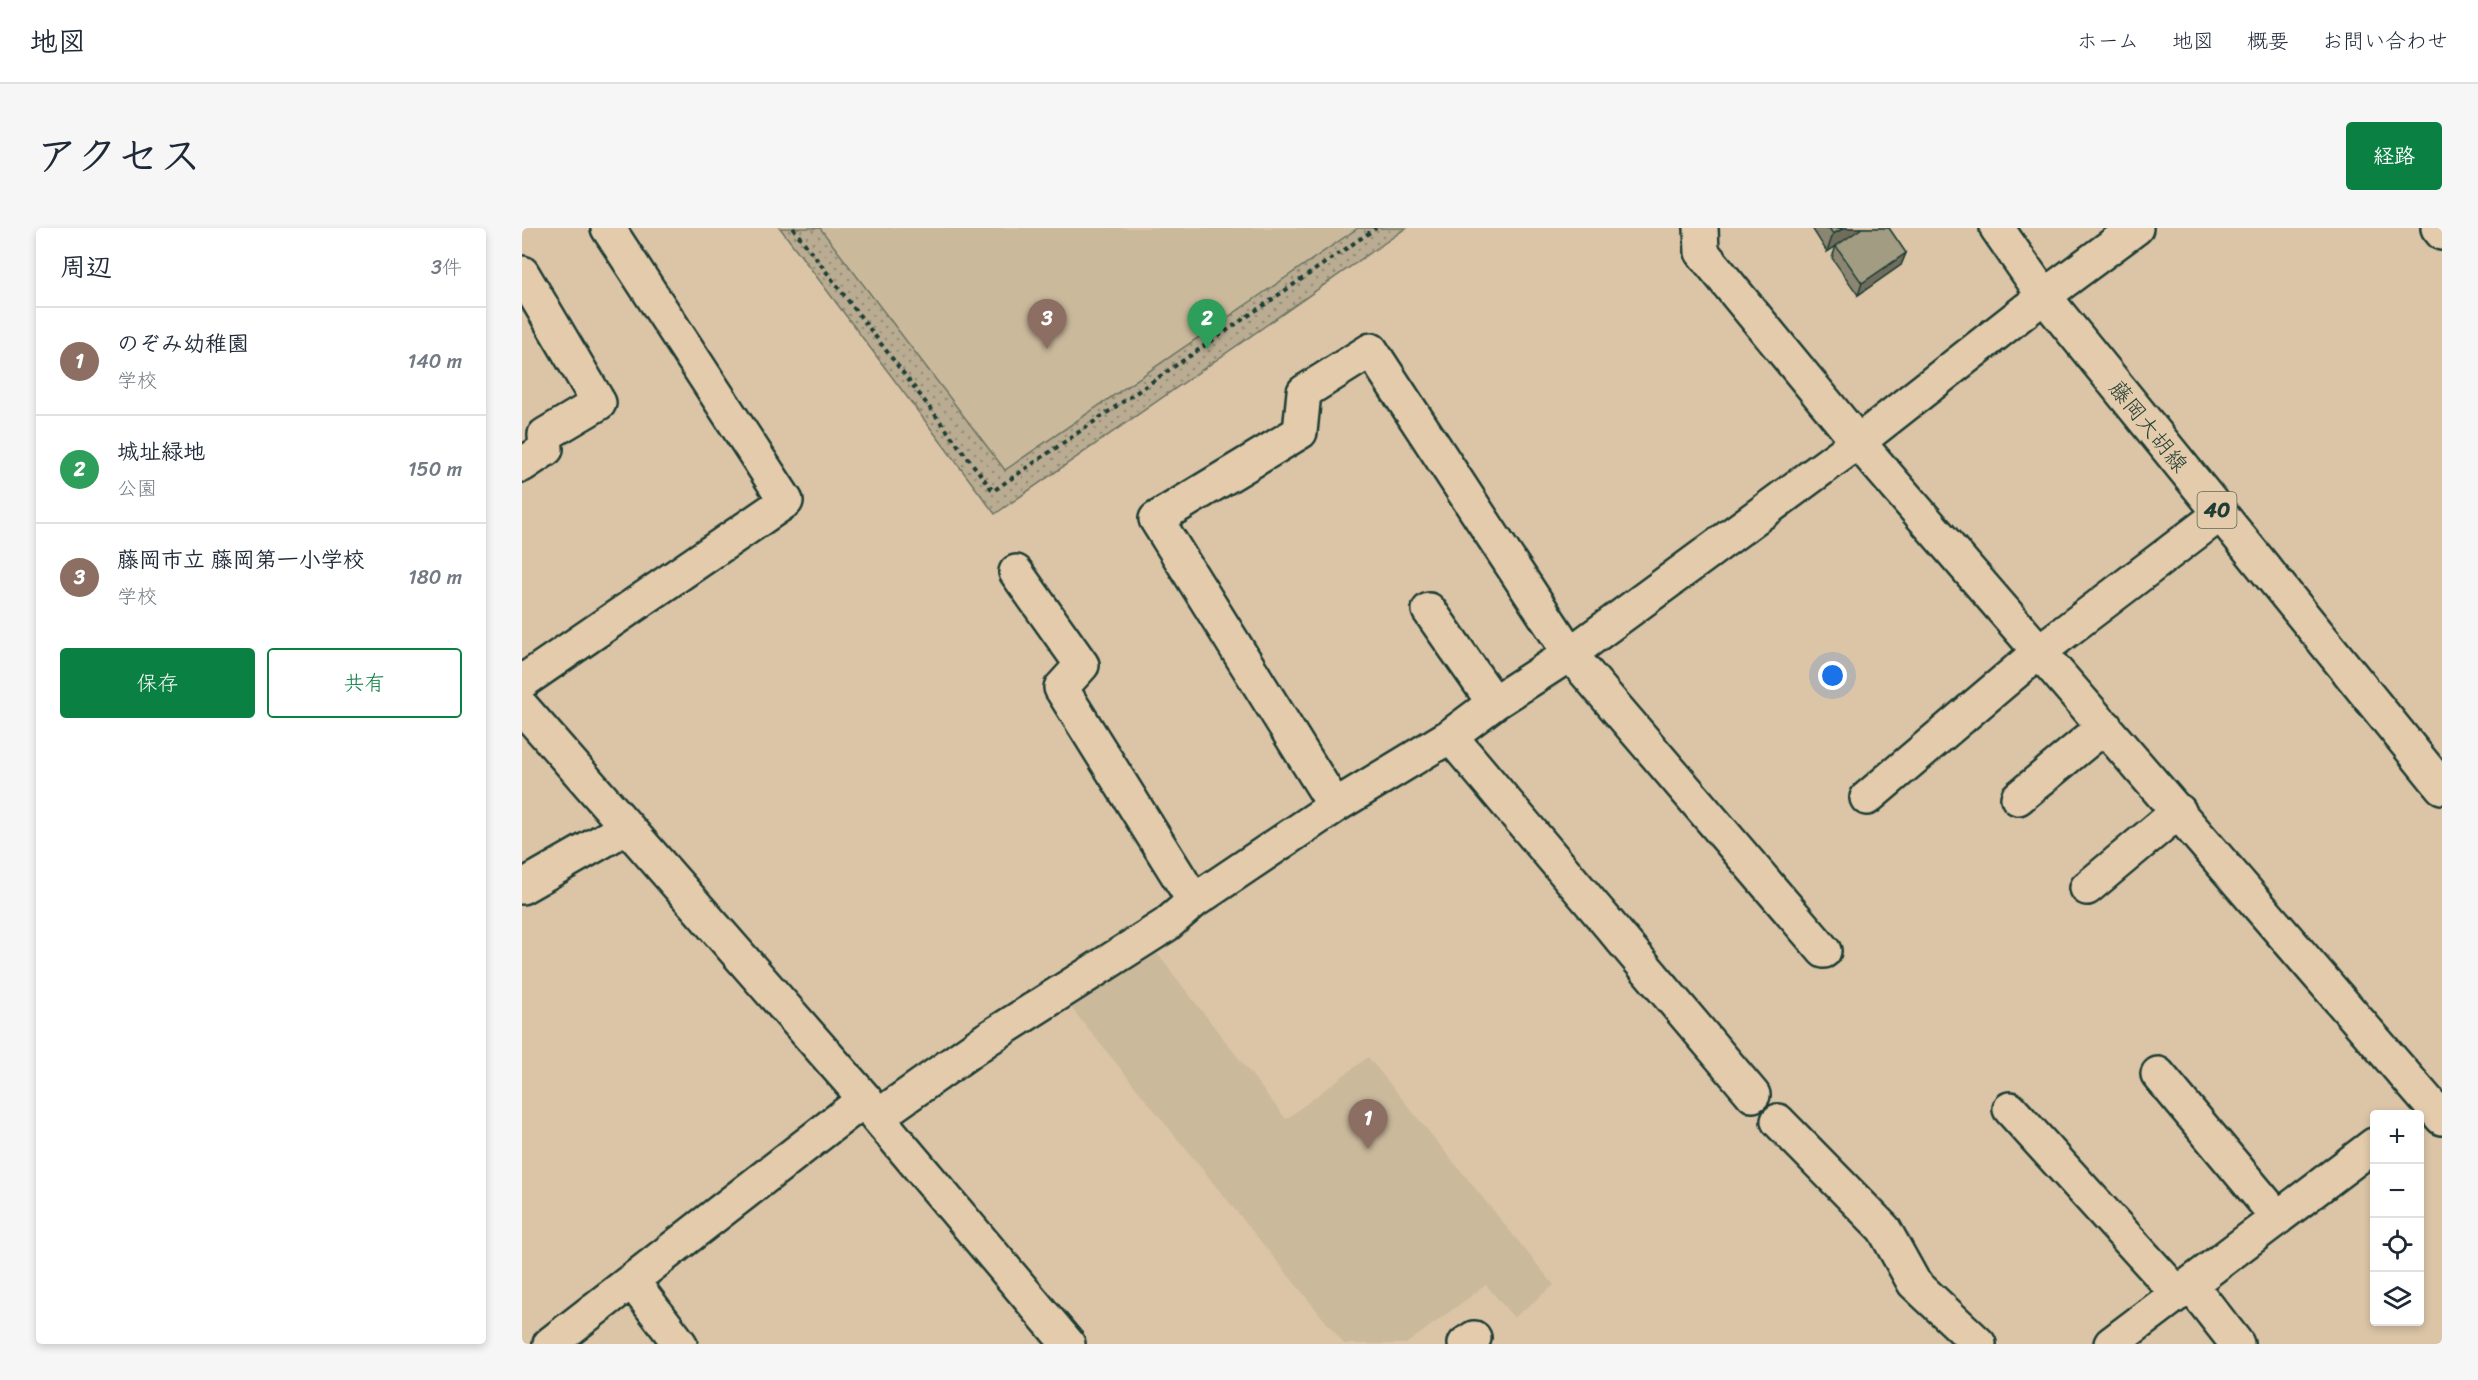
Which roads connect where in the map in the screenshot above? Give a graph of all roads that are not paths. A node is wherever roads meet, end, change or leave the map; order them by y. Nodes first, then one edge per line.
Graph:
1 (608, 228) edge
2 (1997, 228) edge
3 (2136, 228) edge
4 (2438, 228) edge
5 (2442, 233) edge
6 (1696, 236) edge
7 (522, 273) edge
8 (2044, 296) junction
9 (1858, 442) junction
10 (522, 465) edge
11 (2220, 514) junction
12 (1016, 572) dead end
13 (1430, 610) dead end
14 (2040, 651) junction
15 (1570, 654) junction
16 (522, 682) edge
17 (1494, 703) junction
18 (522, 707) edge
19 (2104, 726) junction
20 (1450, 736) junction
21 (2442, 787) edge
22 (1867, 798) dead end
23 (2018, 798) dead end
24 (1335, 806) junction
25 (2179, 811) junction
26 (627, 827) junction
27 (522, 887) edge
28 (2087, 888) dead end
29 (1194, 902) junction
30 (1824, 951) dead end
31 (2158, 1074) dead end
32 (1753, 1095) dead end
33 (2432, 1107) edge
34 (871, 1108) junction
35 (2010, 1109) dead end
36 (1778, 1121) dead end
37 (2370, 1148) edge
38 (2278, 1218) junction
39 (632, 1281) junction
40 (2184, 1289) junction
41 (2123, 1340) edge
42 (550, 1344) edge
43 (680, 1344) edge
44 (1068, 1344) edge
45 (1979, 1344) edge
46 (2237, 1344) edge

1 - 16 street
2 - 8 street, 藤岡大胡線 / 40
3 - 8 street
4 - 5 street
6 - 9 street
7 - 10 street
8 - 9 street
8 - 11 street, 藤岡大胡線 / 40
9 - 14 street
9 - 15 street
11 - 14 street
11 - 21 street, 藤岡大胡線 / 40
12 - 29 street
13 - 17 street
14 - 19 street
14 - 22 street
15 - 17 street
15 - 24 street
15 - 30 street
17 - 20 street
18 - 26 street
19 - 23 street
19 - 25 street
20 - 24 street
20 - 32 street
24 - 29 street
25 - 28 street
25 - 33 street
26 - 27 street
26 - 34 street
29 - 34 street
31 - 38 street
34 - 39 street
34 - 44 street
35 - 40 street
36 - 45 street
37 - 38 street
38 - 40 street
39 - 42 street
39 - 43 street
40 - 41 street
40 - 46 street

